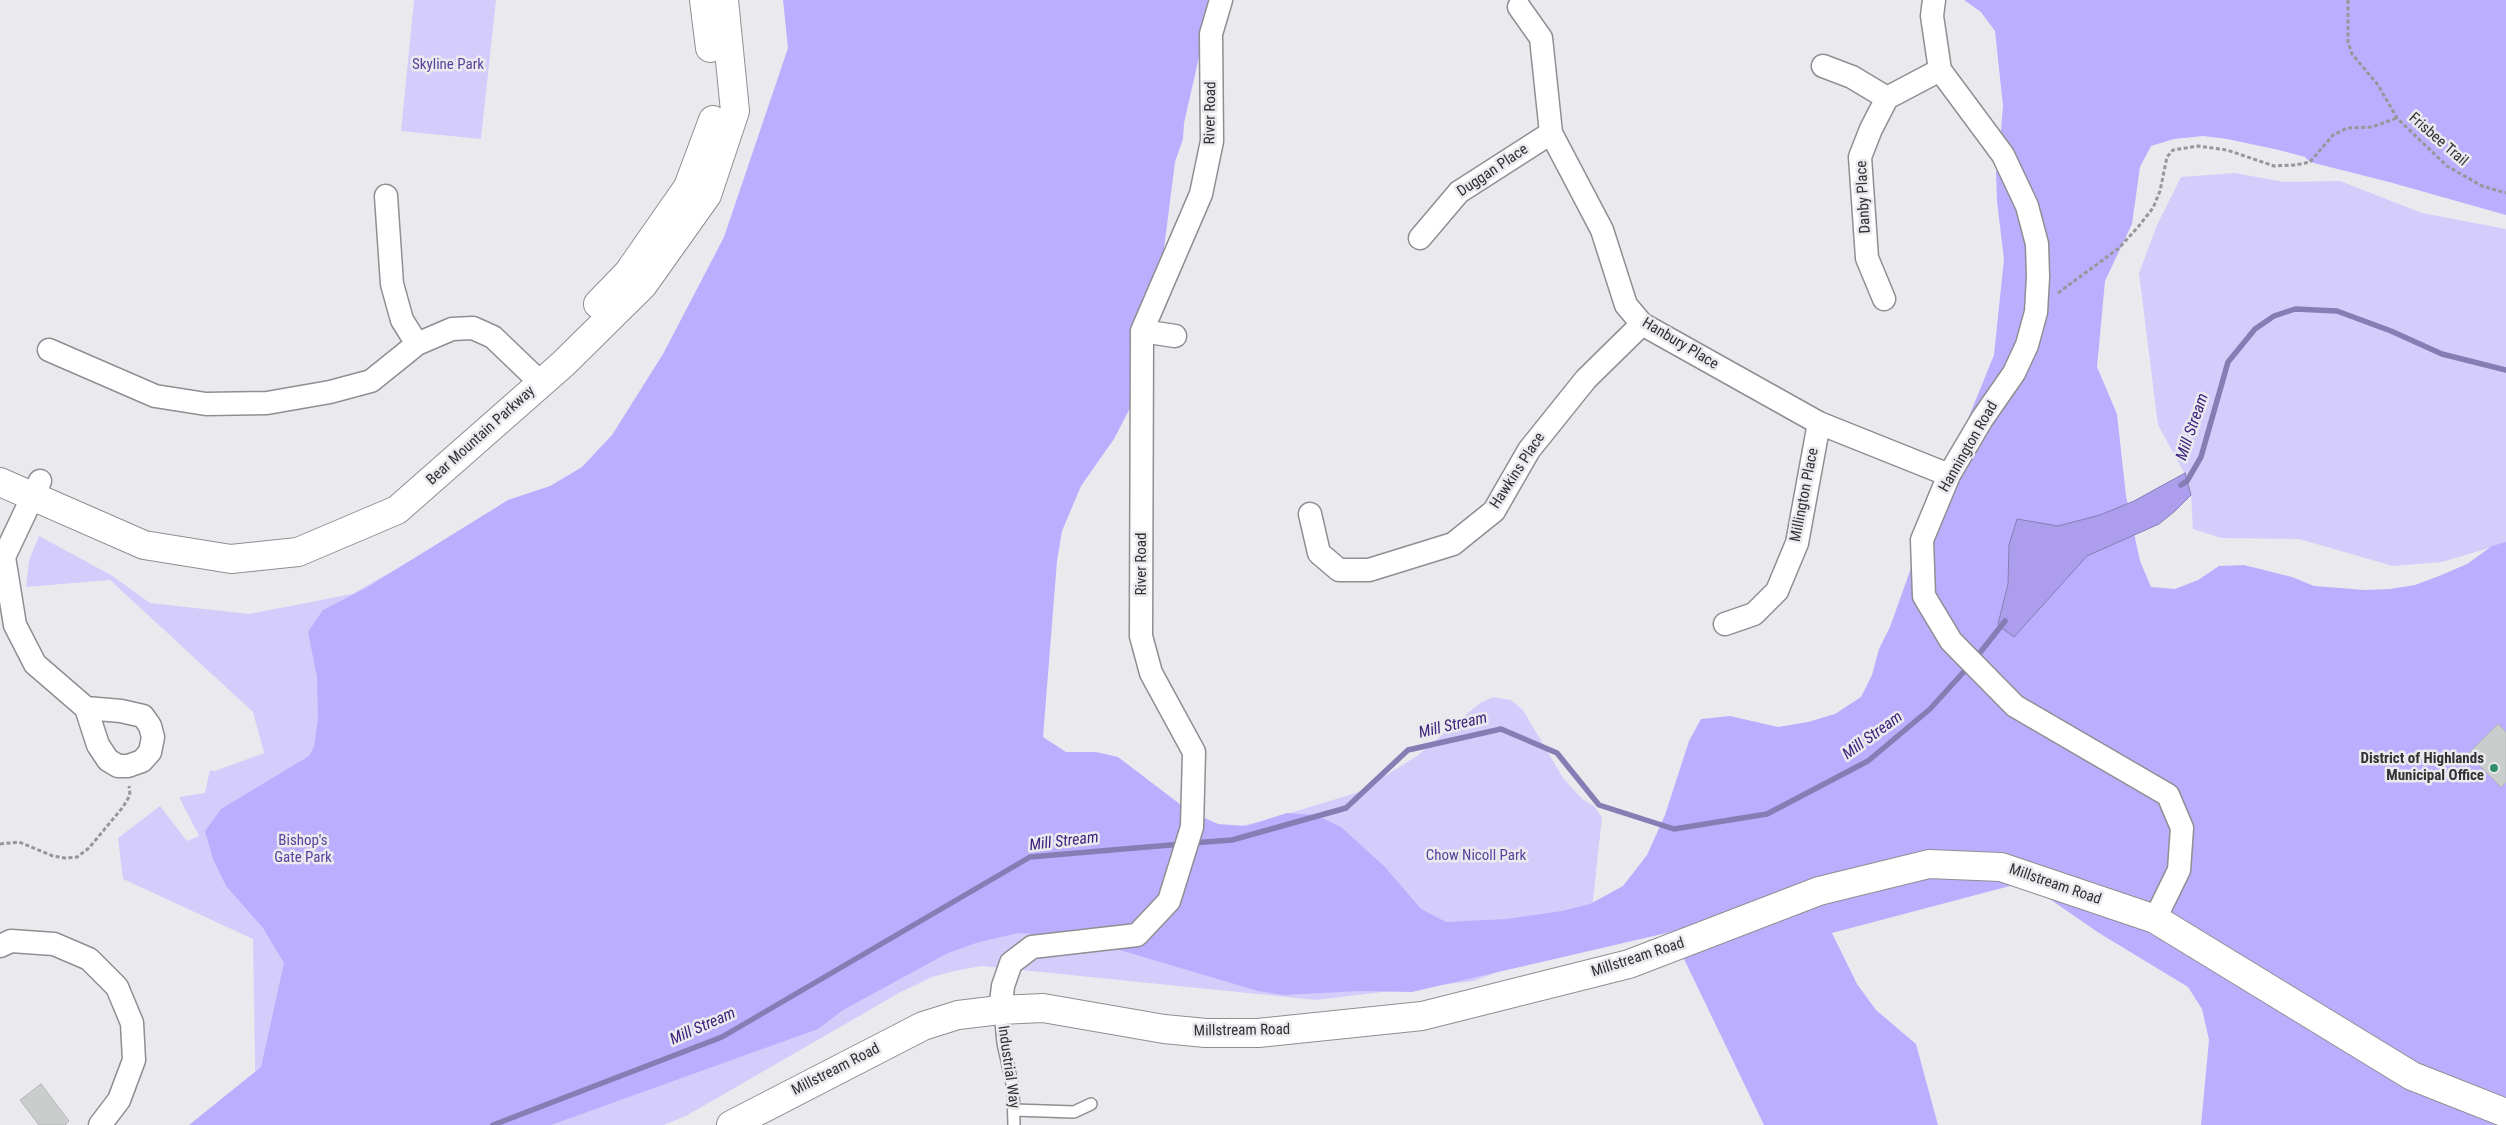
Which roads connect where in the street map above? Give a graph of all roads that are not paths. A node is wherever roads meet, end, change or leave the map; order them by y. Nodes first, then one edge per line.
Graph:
1 (704, 0) edge
2 (724, 0) edge
3 (1221, 0) edge
4 (1934, 0) edge
5 (1519, 7) dead end
6 (1824, 66) dead end
7 (1940, 70) junction
8 (1887, 98) junction
9 (1551, 133) junction
10 (386, 196) dead end
11 (1420, 238) dead end
12 (1884, 299) dead end
13 (1642, 324) junction
14 (1142, 331) junction
15 (1175, 336) dead end
16 (417, 344) junction
17 (49, 350) dead end
18 (535, 377) junction
19 (1819, 424) junction
20 (0, 462) edge
21 (1949, 475) junction
22 (0, 482) edge
23 (36, 489) junction
24 (1310, 514) dead end
25 (1725, 624) dead end
26 (86, 708) junction
27 (2155, 919) junction
28 (0, 946) edge
29 (1000, 1010) junction
30 (1091, 1104) dead end
31 (1014, 1110) junction
32 (2506, 1113) edge
33 (100, 1125) edge
34 (731, 1125) edge
35 (1014, 1125) edge

1 - 18 street, Bear Mountain Parkway
2 - 18 street, Bear Mountain Parkway
3 - 14 street, River Road
4 - 7 street, Hannington Road
5 - 9 street, Hanbury Place
6 - 8 street
7 - 8 street
7 - 21 street, Hannington Road
8 - 12 street, Danby Place
9 - 11 street, Duggan Place
9 - 13 street, Hanbury Place
10 - 16 street
13 - 19 street, Hanbury Place
13 - 24 street, Hawkins Place
14 - 15 street
14 - 29 street, River Road
16 - 17 street
16 - 18 street
18 - 23 street, Bear Mountain Parkway
19 - 21 street, Hanbury Place
19 - 25 street, Millington Place
20 - 23 street, Bear Mountain Parkway
21 - 27 street, Hannington Road
22 - 23 street, Bear Mountain Parkway
23 - 26 street
26 - 26 street
27 - 29 street, Millstream Road
27 - 32 street, Millstream Road
28 - 33 street
29 - 31 lane, Industrial Way
29 - 34 street, Millstream Road
30 - 31 lane
31 - 35 lane, Industrial Way

